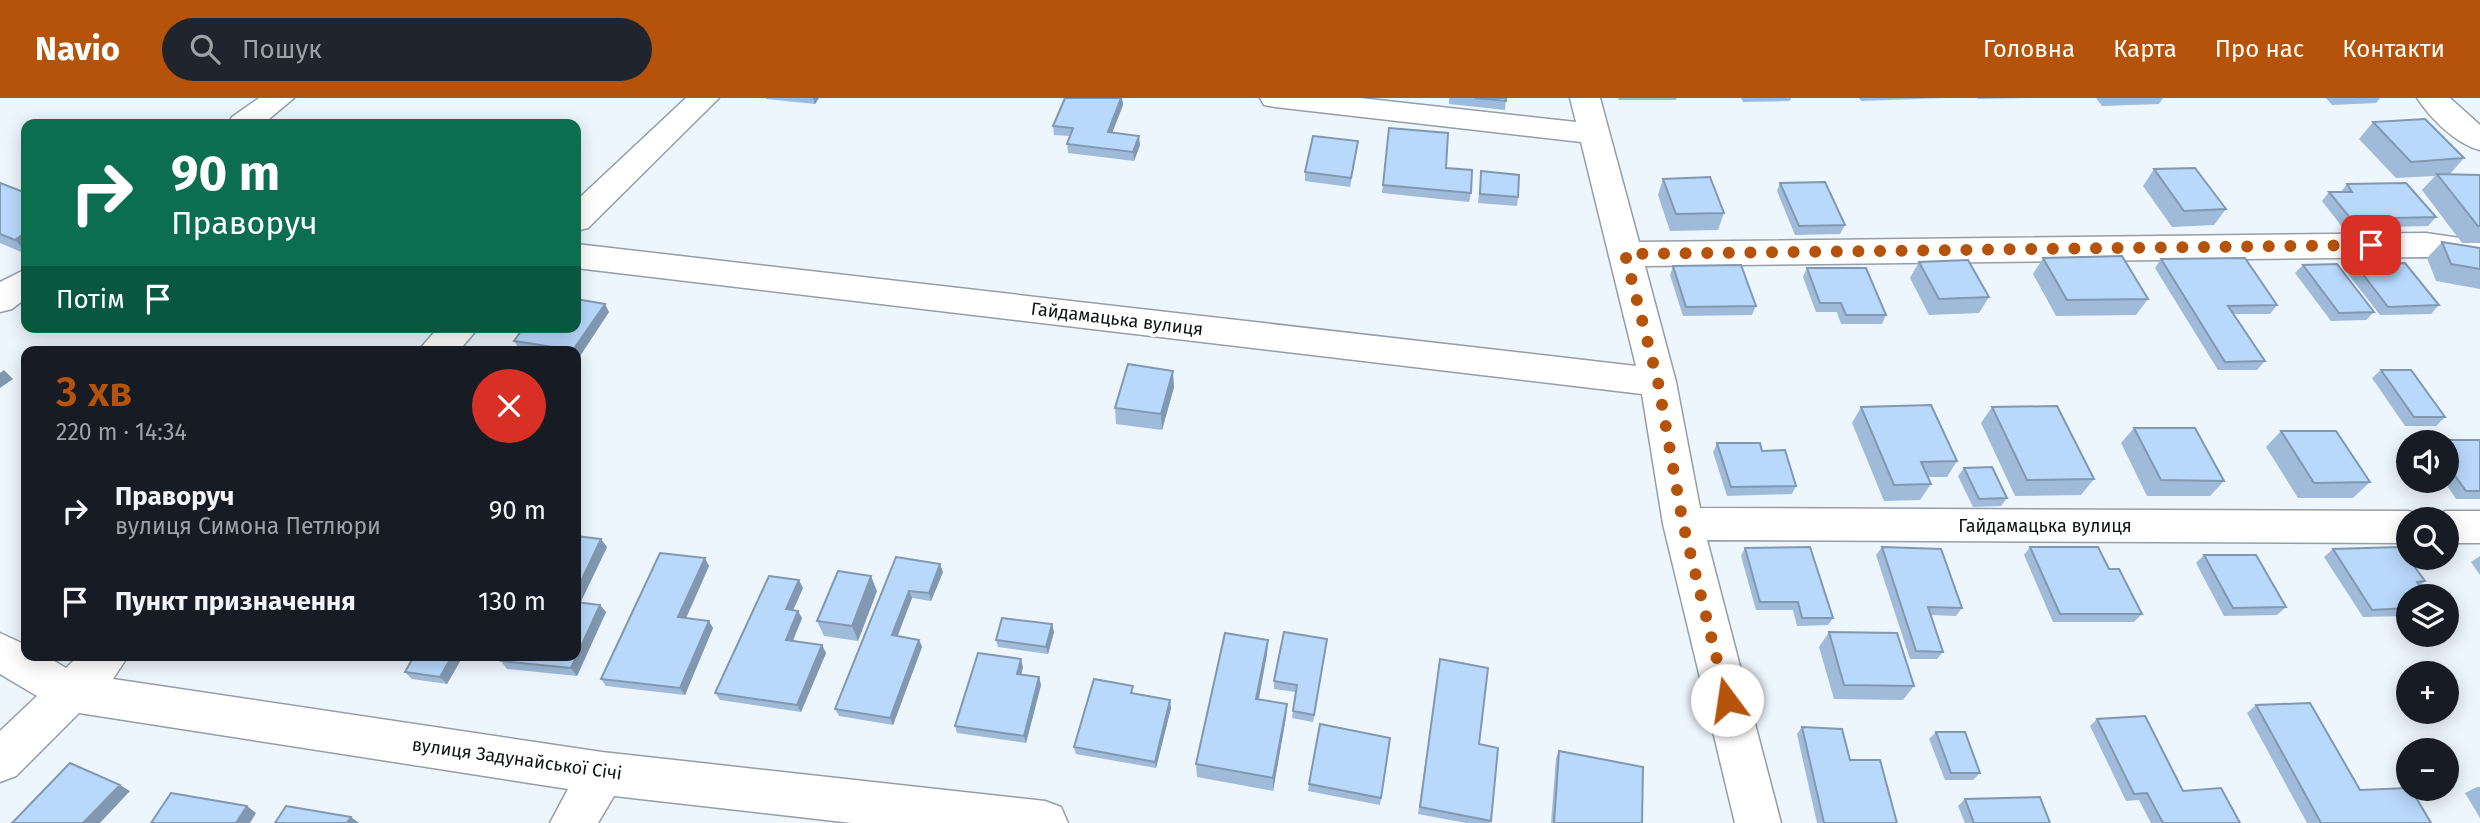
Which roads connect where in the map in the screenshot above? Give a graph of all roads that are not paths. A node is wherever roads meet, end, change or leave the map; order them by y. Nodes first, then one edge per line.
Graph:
1 (279, 98) edge
2 (704, 98) edge
3 (1275, 98) edge
4 (1585, 98) edge
5 (2432, 98) edge
6 (250, 119) edge
7 (1595, 134) junction
8 (2480, 139) edge
9 (581, 215) edge
10 (2480, 253) edge
11 (1625, 254) junction
12 (581, 257) edge
13 (21, 285) edge
14 (0, 300) edge
15 (455, 333) edge
16 (441, 346) edge
17 (1658, 382) junction
18 (1683, 524) junction
19 (2396, 527) edge
20 (2459, 527) edge
21 (2480, 527) edge
22 (0, 652) edge
23 (102, 661) edge
24 (69, 692) junction
25 (0, 761) edge
26 (602, 773) junction
27 (573, 823) edge
28 (1045, 823) edge
29 (1758, 823) edge

1 - 6 street
2 - 9 street
3 - 7 street
4 - 7 street
5 - 8 street
7 - 11 street
10 - 11 street
11 - 17 street
12 - 17 street, Гайдамацька вулиця
13 - 14 street
15 - 16 street
17 - 18 street
18 - 19 street, Гайдамацька вулиця
18 - 29 street
20 - 21 street
22 - 24 street, вулиця Задунайської Січі
23 - 24 street
24 - 25 street
24 - 26 street, вулиця Задунайської Січі
26 - 27 street
26 - 28 street, вулиця Задунайської Січі

